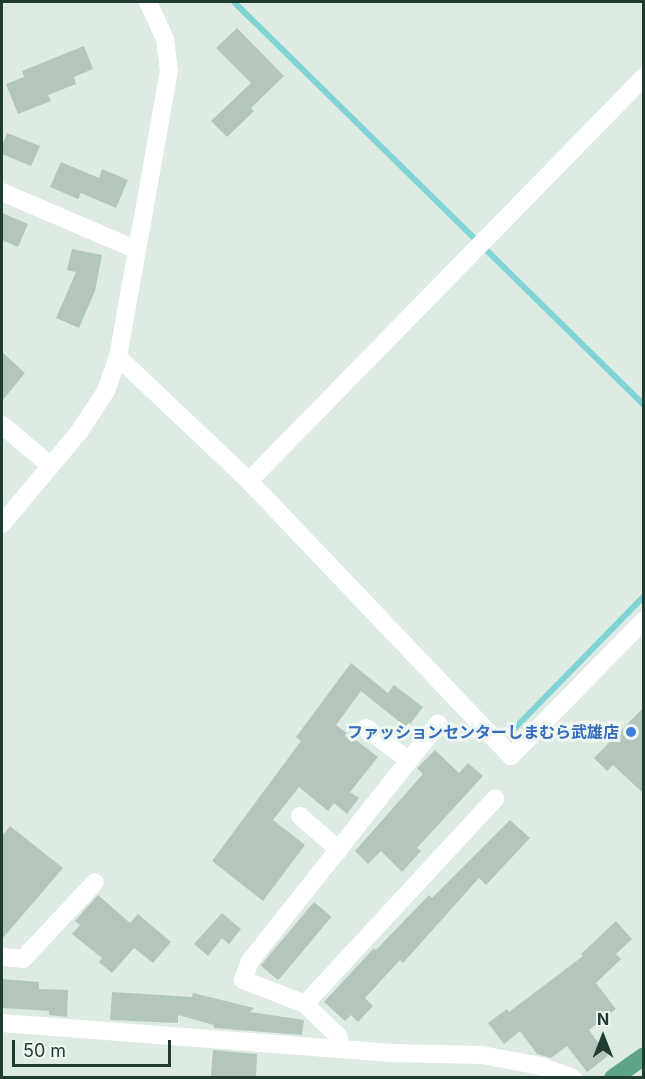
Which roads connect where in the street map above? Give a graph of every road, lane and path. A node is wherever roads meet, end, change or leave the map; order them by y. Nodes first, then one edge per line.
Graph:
1 (148, 2) edge
2 (644, 77) edge
3 (2, 192) edge
4 (137, 250) junction
5 (118, 357) junction
6 (2, 425) edge
7 (51, 466) junction
8 (249, 481) junction
9 (2, 524) edge
10 (644, 621) edge
11 (438, 724) dead end
12 (366, 728) dead end
13 (409, 761) junction
14 (495, 800) dead end
15 (300, 816) dead end
16 (339, 850) junction
17 (95, 882) dead end
18 (2, 957) edge
19 (305, 1004) junction
20 (2, 1023) edge
21 (342, 1049) junction
22 (644, 1056) edge
23 (573, 1077) edge
24 (613, 1077) edge

1 - 4 street
2 - 8 street
3 - 4 street
4 - 5 street
5 - 7 street
5 - 8 street
6 - 7 street
7 - 9 street
8 - 10 street
11 - 13 street
12 - 13 street
13 - 16 street
14 - 19 street
15 - 16 street
16 - 19 street
17 - 18 street
19 - 21 street
20 - 21 street
21 - 23 street
22 - 24 main road

